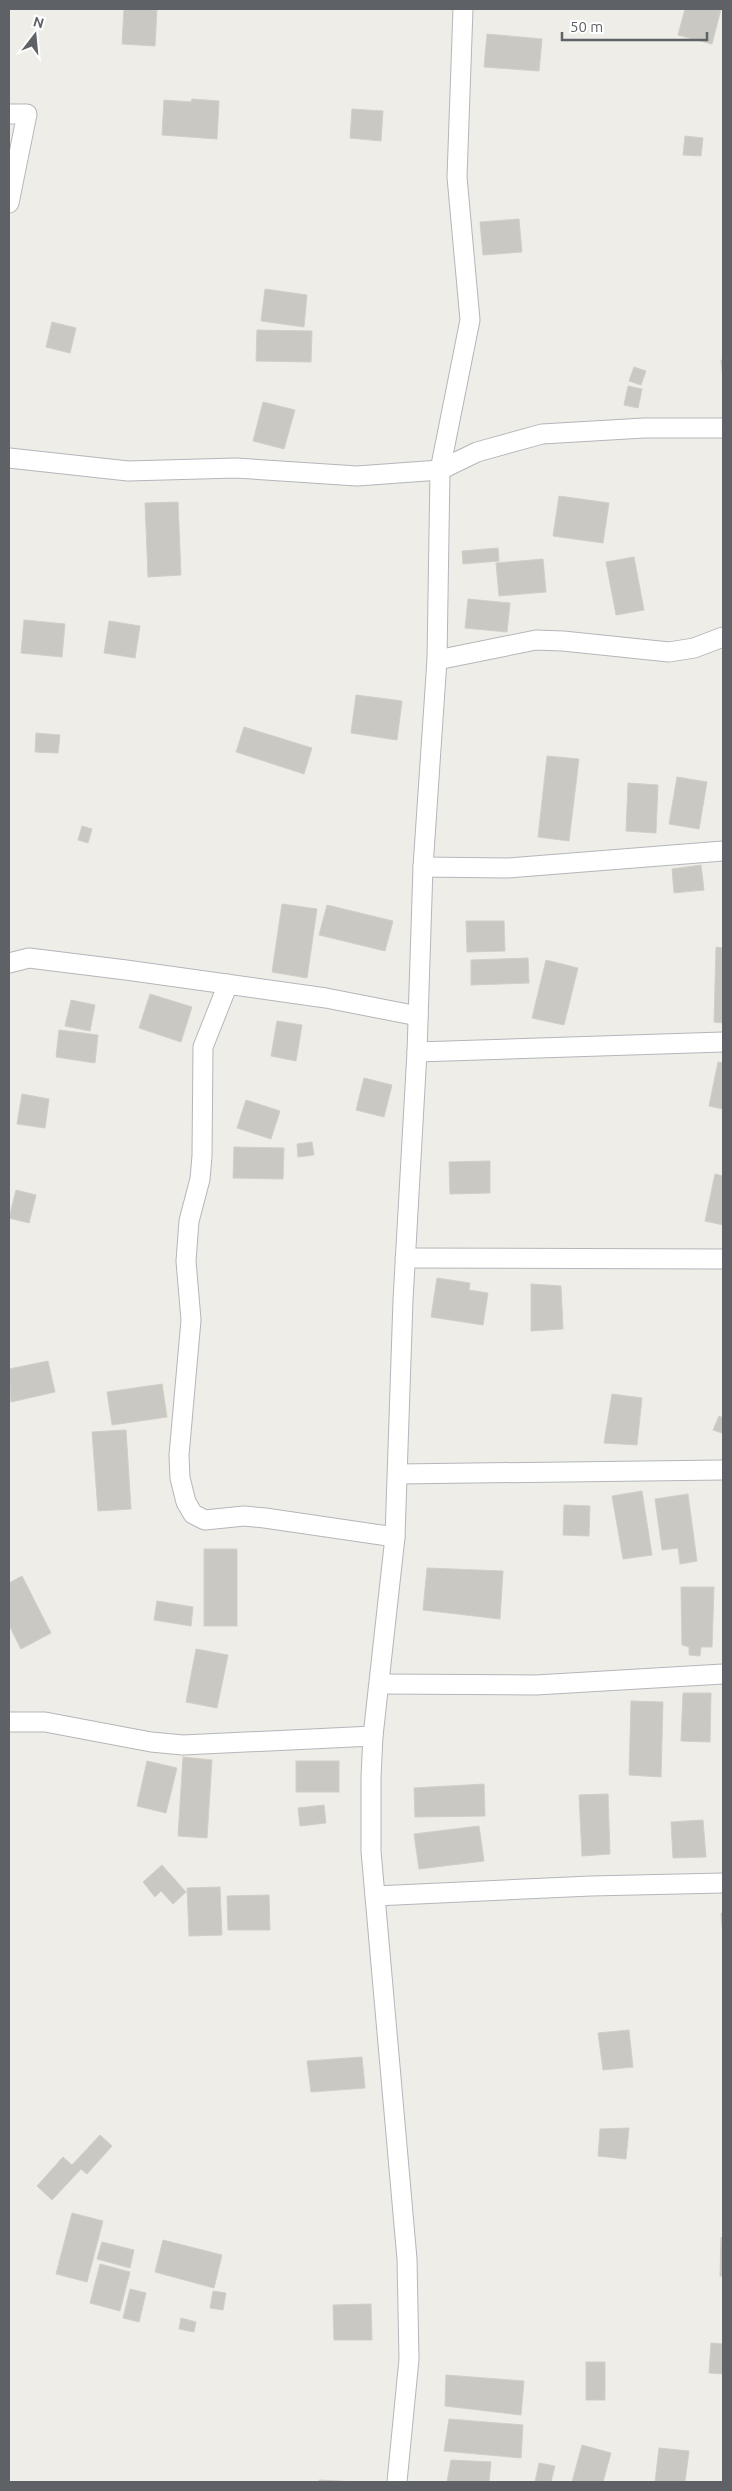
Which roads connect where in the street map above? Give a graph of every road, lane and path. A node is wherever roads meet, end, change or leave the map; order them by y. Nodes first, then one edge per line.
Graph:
1 (463, 9) edge
2 (9, 114) edge
3 (9, 203) edge
4 (723, 428) edge
5 (9, 458) edge
6 (440, 470) junction
7 (723, 638) edge
8 (437, 660) junction
9 (723, 851) edge
10 (424, 868) junction
11 (9, 963) edge
12 (228, 984) junction
13 (418, 1016) junction
14 (723, 1042) edge
15 (417, 1052) junction
16 (405, 1258) junction
17 (723, 1259) edge
18 (723, 1470) edge
19 (398, 1474) junction
20 (395, 1537) junction
21 (723, 1674) edge
22 (380, 1684) junction
23 (9, 1722) edge
24 (373, 1736) junction
25 (723, 1883) edge
26 (375, 1896) junction
27 (397, 2482) edge

1 - 6 street
2 - 3 street
4 - 6 street
5 - 6 street
6 - 8 street
7 - 8 street
8 - 10 street
9 - 10 street
10 - 13 street
11 - 12 street
12 - 13 street
12 - 20 street
13 - 15 street
14 - 15 street
15 - 16 street
16 - 17 street
16 - 19 street
18 - 19 street
19 - 20 street
20 - 22 street
21 - 22 street
22 - 24 street
23 - 24 street
24 - 26 street
25 - 26 street
26 - 27 street

